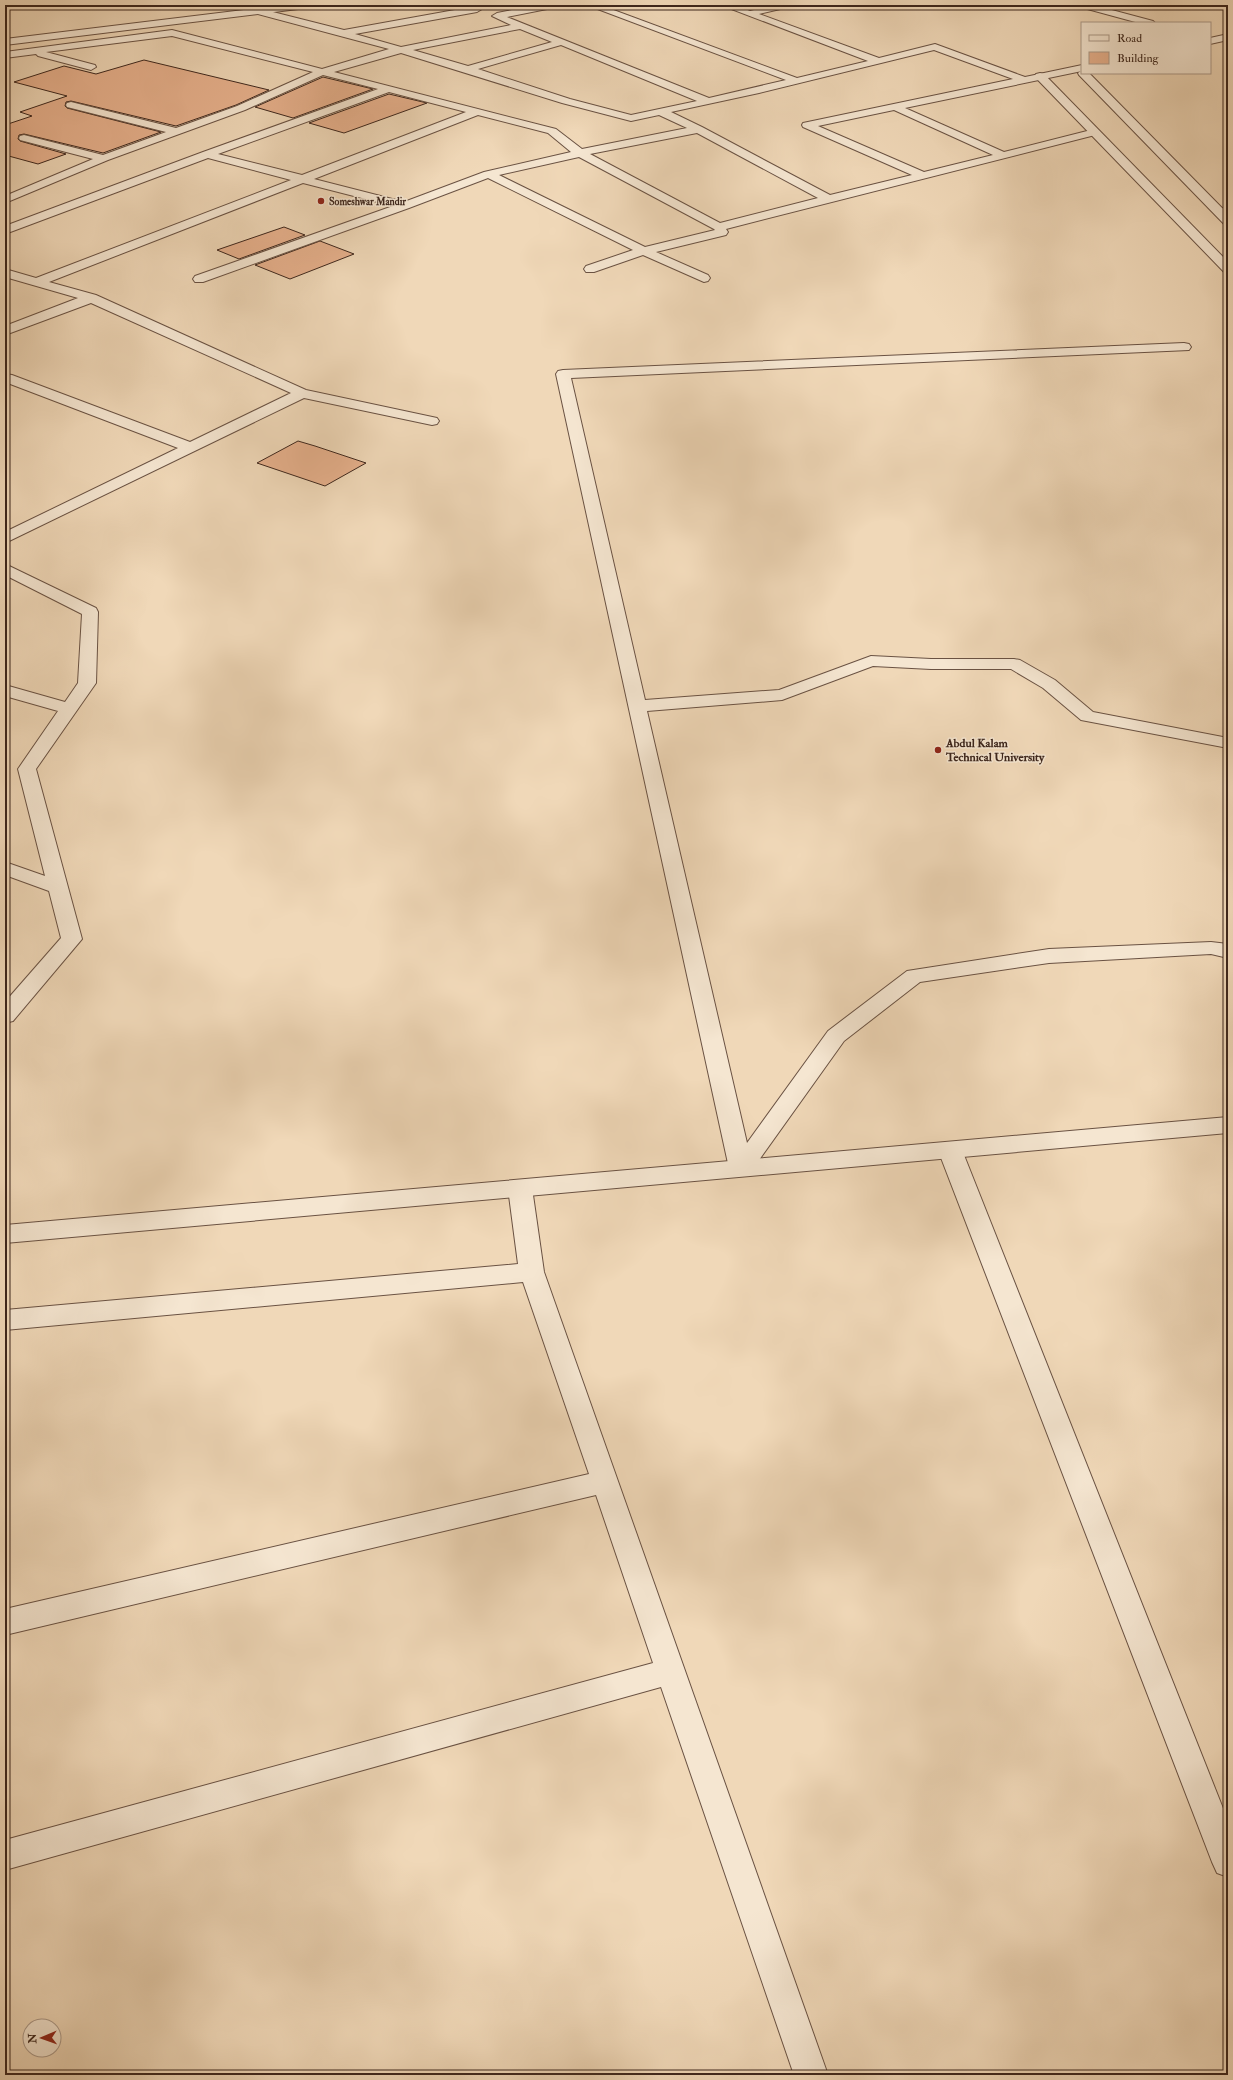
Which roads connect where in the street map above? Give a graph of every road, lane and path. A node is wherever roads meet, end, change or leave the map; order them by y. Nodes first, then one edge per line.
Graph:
1 (306, 5) edge
2 (466, 5) edge
3 (552, 5) edge
4 (592, 5) edge
5 (726, 5) edge
6 (786, 5) edge
7 (1083, 5) edge
8 (258, 11) junction
9 (487, 12) junction
10 (751, 13) junction
11 (1146, 22) edge
12 (150, 24) junction
13 (520, 26) junction
14 (172, 33) junction
15 (343, 33) junction
16 (1228, 37) edge
17 (1211, 40) edge
18 (5, 42) edge
19 (561, 42) junction
20 (402, 50) junction
21 (30, 52) junction
22 (5, 55) edge
23 (878, 61) junction
24 (91, 67) dead end
25 (468, 69) junction
26 (1081, 70) edge
27 (322, 72) junction
28 (1085, 74) edge
29 (1040, 76) junction
30 (1025, 80) junction
31 (797, 81) junction
32 (388, 89) junction
33 (707, 101) junction
34 (72, 105) dead end
35 (895, 107) junction
36 (659, 111) junction
37 (476, 112) junction
38 (698, 129) junction
39 (176, 131) junction
40 (1096, 132) junction
41 (24, 138) dead end
42 (154, 140) junction
43 (169, 144) dead end
44 (184, 148) dead end
45 (580, 152) junction
46 (208, 154) junction
47 (1003, 155) junction
48 (104, 158) junction
49 (488, 174) junction
50 (922, 175) junction
51 (302, 178) junction
52 (826, 198) junction
53 (5, 200) edge
54 (406, 206) junction
55 (1225, 215) edge
56 (719, 227) junction
57 (5, 230) edge
58 (644, 251) junction
59 (590, 269) dead end
60 (1228, 269) edge
61 (5, 273) edge
62 (704, 278) dead end
63 (199, 279) dead end
64 (37, 282) junction
65 (91, 298) junction
66 (5, 331) edge
67 (1184, 347) dead end
68 (7, 378) dead end
69 (302, 393) junction
70 (432, 421) dead end
71 (189, 447) junction
72 (5, 538) edge
73 (5, 570) edge
74 (5, 690) edge
75 (637, 706) junction
76 (69, 709) junction
77 (1228, 743) edge
78 (5, 868) edge
79 (58, 887) junction
80 (1228, 951) edge
81 (5, 1016) edge
82 (1228, 1125) edge
83 (950, 1150) junction
84 (741, 1168) junction
85 (520, 1188) junction
86 (5, 1234) edge
87 (532, 1272) junction
88 (5, 1320) edge
89 (604, 1482) junction
90 (5, 1622) edge
91 (671, 1671) junction
92 (5, 1855) edge
93 (1228, 1862) edge
94 (811, 2075) edge

1 - 8 street
2 - 9 street
3 - 9 street
4 - 31 street
5 - 10 street
6 - 10 street
7 - 11 street
8 - 12 street
8 - 15 street
9 - 13 street
9 - 15 street
10 - 23 street
12 - 14 street
12 - 18 street
13 - 19 street
13 - 20 street
14 - 21 street
14 - 27 street
15 - 20 street
16 - 17 street
19 - 25 street
19 - 33 street
20 - 25 street
20 - 27 street
21 - 22 street
21 - 24 street
23 - 30 street
23 - 31 street
25 - 36 street
26 - 29 street
27 - 32 street
27 - 39 street
28 - 55 street
29 - 30 street
29 - 40 street
30 - 35 street
31 - 33 street
32 - 37 street
32 - 46 street
33 - 36 street
34 - 39 street
35 - 47 street
35 - 50 street
36 - 38 street
37 - 45 street
37 - 51 street
38 - 45 street
38 - 52 street
39 - 42 street
40 - 47 street
40 - 60 street
41 - 48 street
42 - 43 street
42 - 48 street
44 - 46 street
45 - 49 street
45 - 56 street
46 - 51 street
46 - 57 street
47 - 50 street
48 - 53 street
49 - 54 street
49 - 58 street
50 - 52 street
51 - 54 street
51 - 64 street
52 - 56 street
54 - 63 street
56 - 58 street
58 - 59 street
58 - 62 street
61 - 64 street
64 - 65 street
65 - 66 street
65 - 69 street
67 - 75 street
68 - 71 street
69 - 70 street
69 - 71 street
71 - 72 street
73 - 76 street
74 - 76 street
75 - 77 street
75 - 84 street
76 - 79 street
78 - 79 street
79 - 81 street
80 - 84 street
82 - 83 street
83 - 84 street
83 - 93 street
84 - 85 street
85 - 86 street
85 - 87 street
87 - 88 street
87 - 89 street
89 - 90 street
89 - 91 street
91 - 92 street
91 - 94 street

